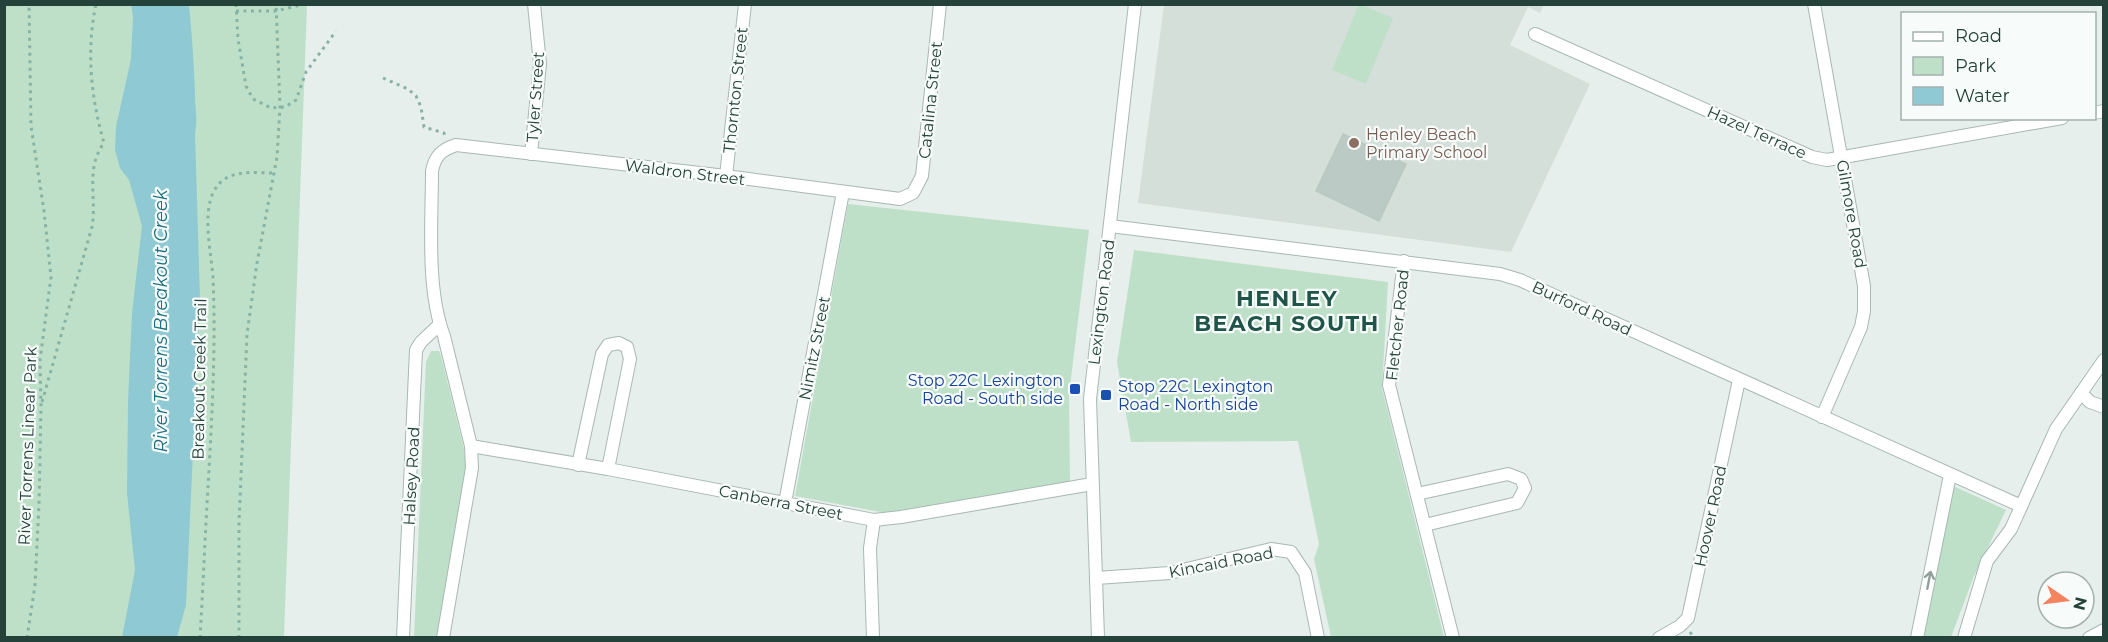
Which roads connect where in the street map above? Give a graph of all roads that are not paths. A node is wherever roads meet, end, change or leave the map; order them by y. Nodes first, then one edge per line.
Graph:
1 (534, 4) edge
2 (745, 4) edge
3 (940, 4) edge
4 (1135, 4) edge
5 (1814, 4) edge
6 (1535, 34) dead end
7 (2051, 120) edge
8 (531, 154) junction
9 (1843, 158) junction
10 (726, 176) junction
11 (843, 192) junction
12 (913, 194) joint
13 (1110, 226) junction
14 (1404, 261) junction
15 (440, 324) junction
16 (2103, 360) edge
17 (1739, 380) junction
18 (2080, 393) junction
19 (2103, 407) edge
20 (1822, 417) junction
21 (471, 447) junction
22 (578, 465) junction
23 (608, 469) junction
24 (1950, 474) junction
25 (1092, 484) junction
26 (1417, 494) junction
27 (785, 503) junction
28 (2021, 506) junction
29 (874, 519) junction
30 (1425, 525) junction
31 (1096, 578) junction
32 (2103, 630) edge
33 (403, 638) edge
34 (443, 638) edge
35 (873, 638) edge
36 (1098, 638) edge
37 (1318, 638) edge
38 (1453, 638) edge
39 (1659, 638) edge
40 (1917, 638) edge
41 (1964, 638) edge
42 (2089, 638) edge

1 - 8 street, Tyler Street
2 - 10 street, Thornton Street
3 - 12 street, Catalina Street
4 - 13 street, Lexington Road
5 - 9 street, Gilmore Road
6 - 9 street, Hazel Terrace
7 - 9 street, Hazel Terrace
8 - 10 street, Waldron Street
8 - 15 street, Waldron Street
9 - 20 street, Gilmore Road
10 - 11 street, Waldron Street
11 - 12 street, Waldron Street
11 - 27 street, Nimitz Street
13 - 14 street, Burford Road
13 - 25 street, Lexington Road
14 - 17 street, Burford Road
14 - 26 street, Fletcher Road
15 - 21 street
15 - 33 street, Halsey Road
16 - 18 street
17 - 20 street, Burford Road
17 - 39 street, Hoover Road
18 - 19 street
18 - 28 street
20 - 24 street, Burford Road
21 - 22 street, Canberra Street
21 - 34 street
22 - 23 street, Canberra Street
22 - 23 street
23 - 27 street, Canberra Street
24 - 28 street, Burford Road
40 -> 24 street
25 - 29 street, Canberra Street
25 - 31 street, Lexington Road
26 - 30 street, Fletcher Road
26 - 30 street
27 - 29 street, Canberra Street
28 - 41 street
29 - 35 street
30 - 38 street, Fletcher Road
31 - 36 street, Lexington Road
31 - 37 street, Kincaid Road
32 - 42 street

